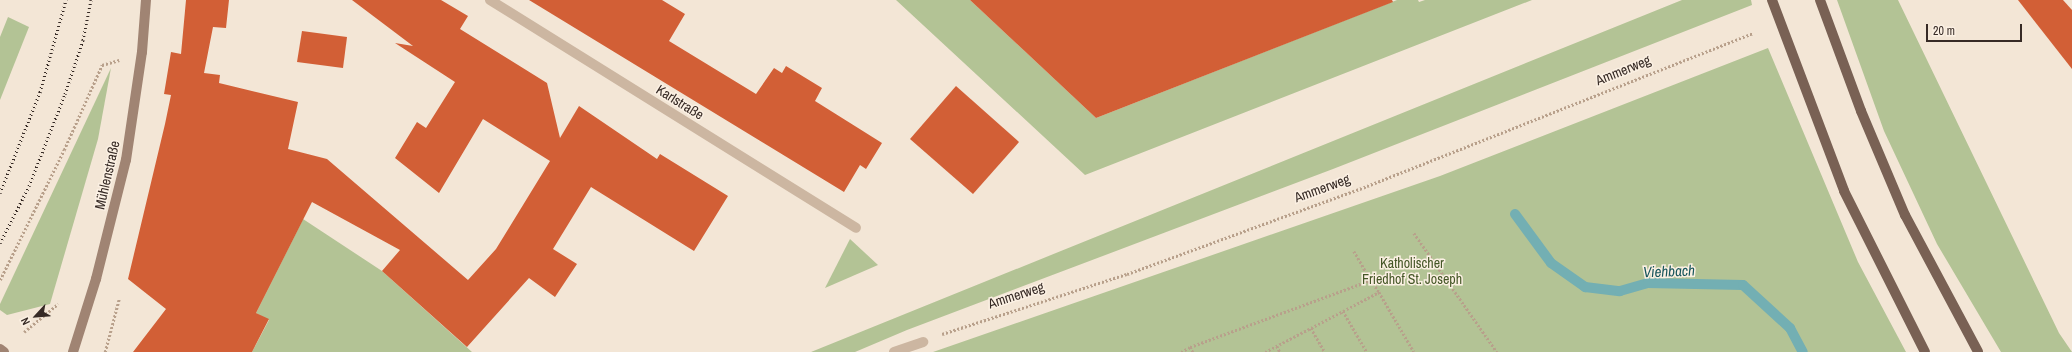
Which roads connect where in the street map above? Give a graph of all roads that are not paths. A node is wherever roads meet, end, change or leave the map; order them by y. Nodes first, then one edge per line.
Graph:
1 (146, 0) edge
2 (490, 0) edge
3 (1772, 0) edge
4 (1820, 0) edge
5 (856, 228) dead end
6 (923, 342) road end
7 (0, 349) edge
8 (4, 352) edge
9 (73, 352) edge
10 (894, 352) edge
11 (1925, 352) edge
12 (1978, 352) edge

1 - 9 street, Mühlenstraße
2 - 5 street, Karlstraße
3 - 11 main road
4 - 12 main road
6 - 10 street
7 - 8 street

